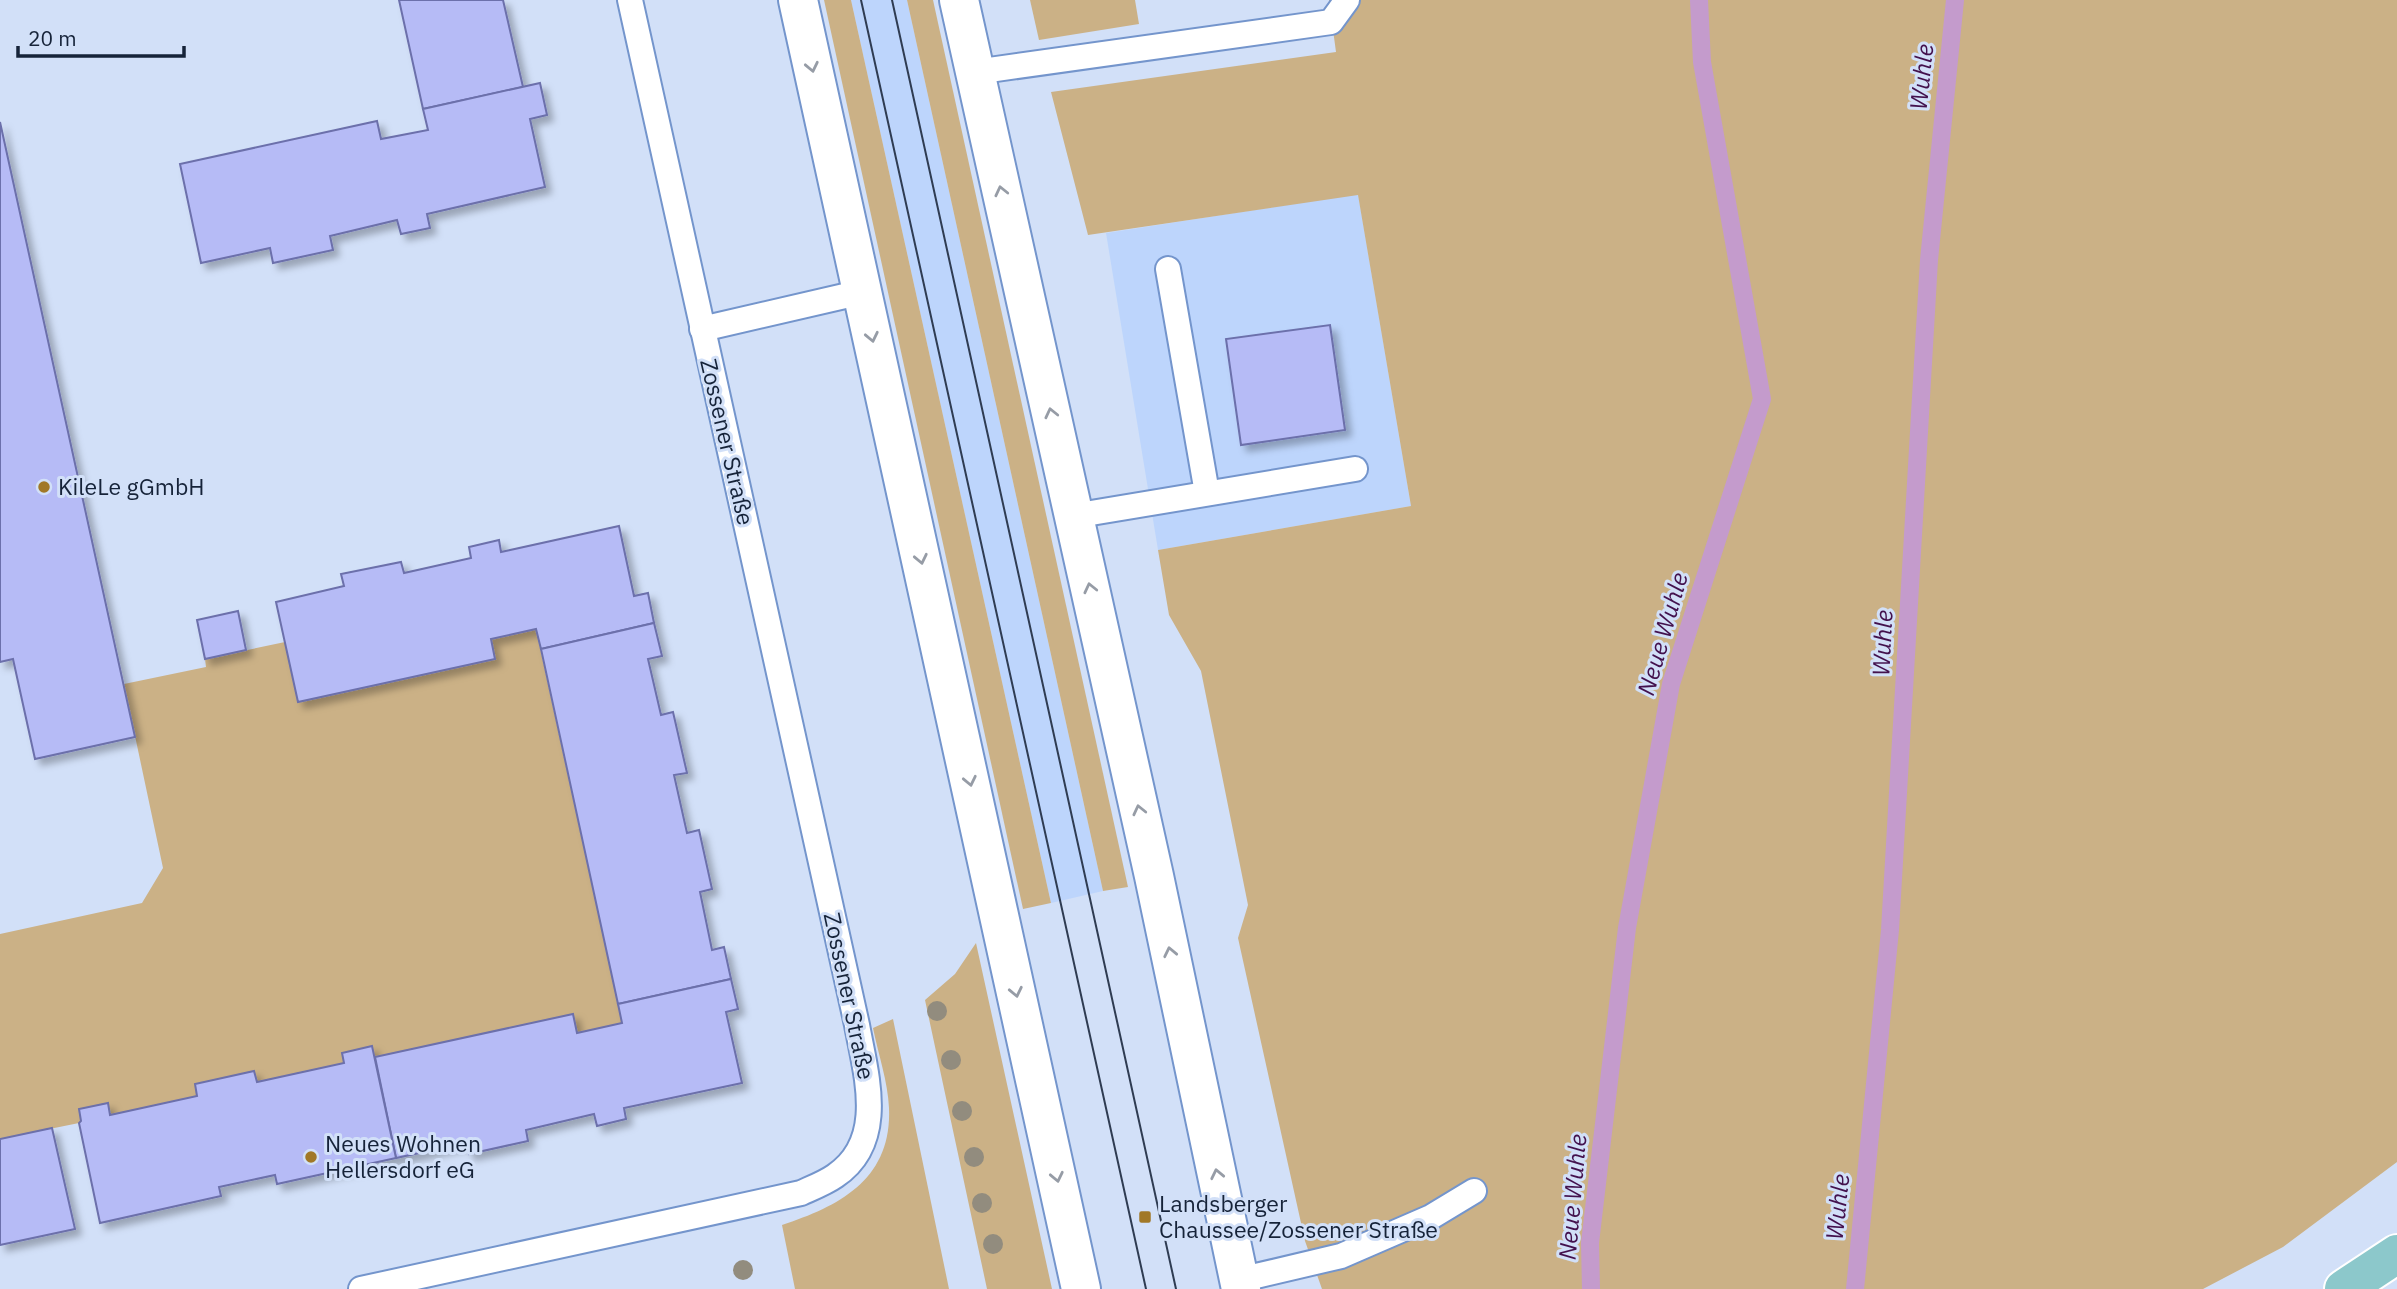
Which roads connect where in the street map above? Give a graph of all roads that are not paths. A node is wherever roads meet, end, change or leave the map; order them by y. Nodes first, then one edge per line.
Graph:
1 (630, 0) edge
2 (798, 0) edge
3 (959, 0) edge
4 (1347, 0) edge
5 (975, 72) junction
6 (1168, 269) dead end
7 (862, 292) junction
8 (702, 329) junction
9 (1355, 469) dead end
10 (1207, 493) junction
11 (1073, 516) junction
12 (1474, 1191) dead end
13 (2397, 1254) edge
14 (1240, 1284) edge
15 (361, 1289) edge
16 (1081, 1289) edge
17 (2344, 1289) edge

1 - 8 lane, Zossener Straße
2 -> 7 street
3 - 5 street
4 - 5 lane
11 -> 5 street
6 - 10 lane
7 - 8 lane, Zossener Straße
7 -> 16 street
8 - 15 lane, Zossener Straße
9 - 10 lane
10 - 11 lane
14 -> 11 street
12 - 14 lane
13 - 17 main road

